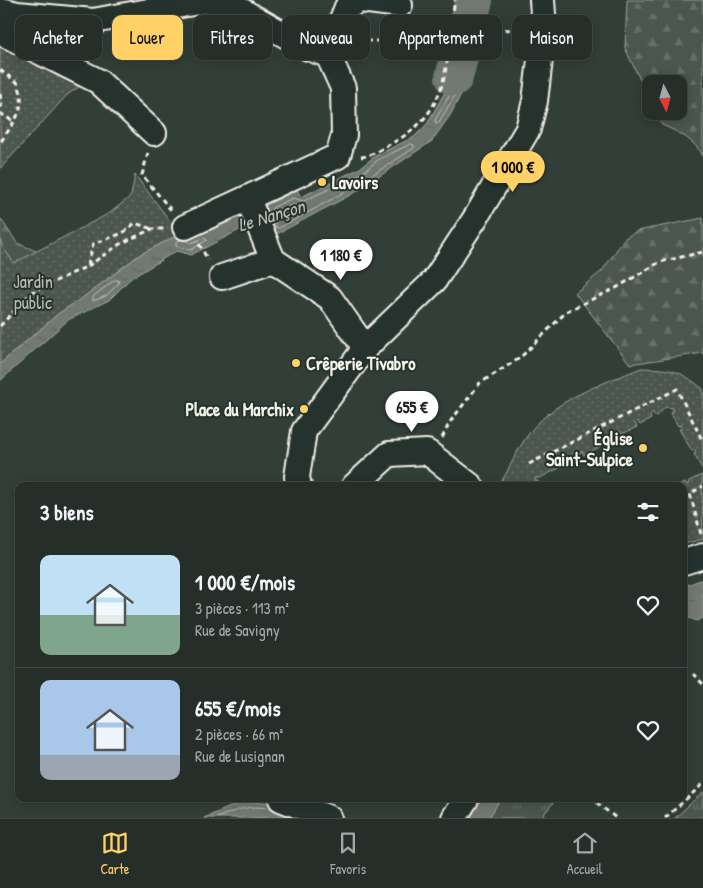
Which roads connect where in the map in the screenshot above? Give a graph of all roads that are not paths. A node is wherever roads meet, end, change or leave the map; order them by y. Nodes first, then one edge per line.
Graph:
1 (542, 0) edge
2 (204, 1) edge
3 (400, 5) dead end
4 (0, 10) edge
5 (344, 15) edge
6 (0, 32) edge
7 (282, 33) edge
8 (330, 60) edge
9 (154, 133) road end
10 (249, 204) junction
11 (191, 234) road end
12 (270, 253) junction
13 (216, 271) road end
14 (369, 344) junction
15 (298, 482) edge
16 (358, 482) edge
17 (467, 482) edge
18 (703, 556) edge
19 (687, 561) edge
20 (289, 802) edge
21 (464, 802) edge
22 (329, 818) edge
23 (454, 818) edge

1 - 14 street
2 - 4 street
2 - 7 street
3 - 5 street
6 - 9 street
8 - 10 street
10 - 11 street
10 - 12 street
12 - 13 street
12 - 14 street
14 - 15 street
16 - 17 street
18 - 19 street
20 - 22 street
21 - 23 street

